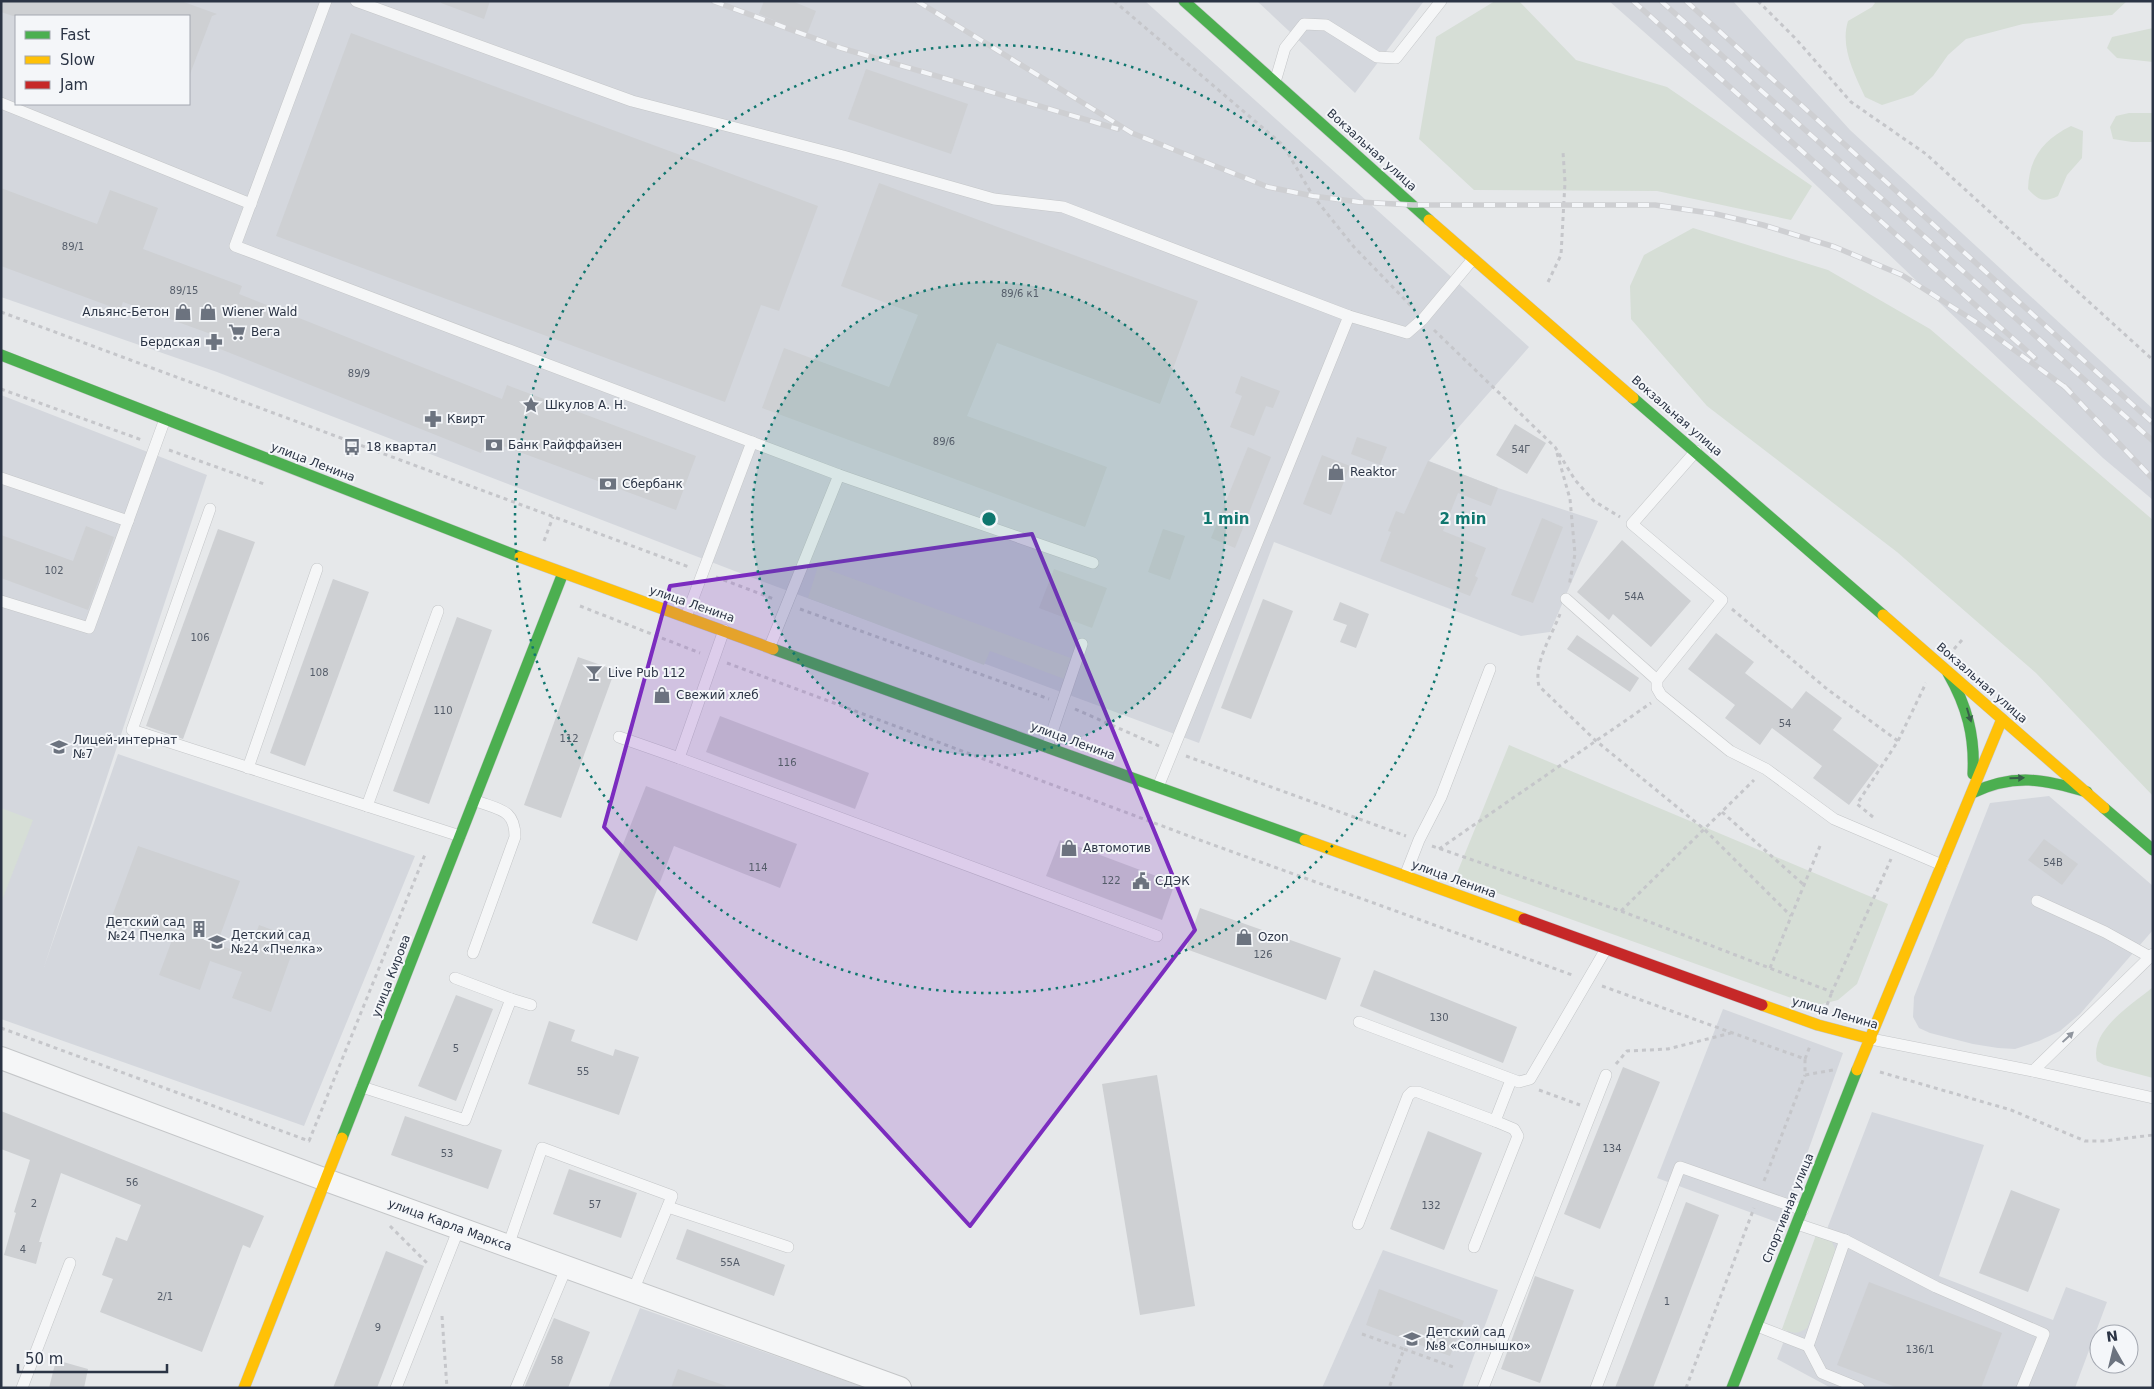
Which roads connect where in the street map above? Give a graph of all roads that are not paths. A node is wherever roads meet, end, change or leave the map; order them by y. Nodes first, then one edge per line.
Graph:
1 (326, 1) edge
2 (356, 1) edge
3 (1184, 1) edge
4 (1441, 1) edge
5 (1275, 82) junction
6 (1, 103) edge
7 (251, 204) junction
8 (1473, 258) junction
9 (1349, 316) junction
10 (1, 356) edge
11 (165, 419) junction
12 (752, 442) junction
13 (1696, 451) junction
14 (839, 475) junction
15 (1, 478) edge
16 (210, 509) dead end
17 (128, 521) junction
18 (1093, 563) dead end
19 (317, 569) dead end
20 (562, 573) junction
21 (1566, 599) road end
22 (1, 601) edge
23 (438, 611) dead end
24 (686, 617) junction
25 (724, 630) junction
26 (1082, 644) dead end
27 (770, 646) junction
28 (1490, 668) dead end
29 (1947, 672) junction
30 (1656, 680) junction
31 (2002, 719) junction
32 (619, 737) dead end
33 (1047, 746) junction
34 (679, 758) junction
35 (248, 768) junction
36 (1158, 787) junction
37 (2087, 792) junction
38 (1972, 793) junction
39 (474, 800) junction
40 (367, 806) junction
41 (460, 836) junction
42 (2153, 850) edge
43 (1942, 865) junction
44 (1405, 876) junction
45 (2038, 901) dead end
46 (1157, 936) dead end
47 (1606, 949) junction
48 (473, 953) dead end
49 (2152, 956) edge
50 (455, 978) dead end
51 (511, 999) junction
52 (530, 1005) dead end
53 (1359, 1022) dead end
54 (1871, 1039) junction
55 (1, 1058) edge
56 (2033, 1070) junction
57 (1606, 1075) road end
58 (1511, 1080) junction
59 (362, 1087) junction
60 (2153, 1098) edge
61 (1494, 1121) junction
62 (326, 1180) junction
63 (668, 1207) junction
64 (1803, 1210) junction
65 (1358, 1224) dead end
66 (1797, 1224) junction
67 (459, 1228) junction
68 (1845, 1240) junction
69 (508, 1246) junction
70 (788, 1247) dead end
71 (1474, 1247) dead end
72 (70, 1263) dead end
73 (567, 1266) junction
74 (633, 1291) junction
75 (1757, 1326) junction
76 (1808, 1346) junction
77 (22, 1388) edge
78 (244, 1388) edge
79 (396, 1388) edge
80 (516, 1388) edge
81 (900, 1388) edge
82 (1483, 1388) edge
83 (1596, 1388) edge
84 (1732, 1388) edge
85 (1859, 1388) edge
86 (2022, 1388) edge

1 - 7 lane
2 - 9 lane
3 - 5 main road, Вокзальная улица
4 - 5 lane
5 - 8 main road, Вокзальная улица
6 - 7 lane
7 - 12 lane
8 - 9 lane
8 - 13 main road, Вокзальная улица
9 - 36 lane
10 - 11 main road, улица Ленина
11 - 17 lane
11 - 20 main road, улица Ленина
12 - 14 lane
12 - 24 lane
13 - 29 main road, Вокзальная улица
13 - 30 lane
14 - 18 lane
14 - 27 lane
15 - 17 lane
16 - 35 lane
17 - 22 lane
19 - 35 lane
20 - 24 main road, улица Ленина
20 - 39 main road, улица Кирова
21 - 30 lane
23 - 40 lane
24 - 25 main road, улица Ленина
25 - 27 main road, улица Ленина
25 - 34 lane
26 - 33 lane
27 - 33 main road, улица Ленина
28 - 44 lane
29 - 31 main road, Вокзальная улица
29 -> 38 main road
30 - 43 lane
31 - 37 main road, Вокзальная улица
31 - 38 main road, Спортивная улица
32 - 34 lane
33 - 36 main road, улица Ленина
34 - 46 lane
35 - 40 lane
36 - 44 main road, улица Ленина
38 -> 37 main road
37 - 42 main road, Вокзальная улица
38 - 43 main road, Спортивная улица
39 - 41 main road, улица Кирова
39 - 48 lane
40 - 41 lane
41 - 59 main road, улица Кирова
43 - 54 main road, Спортивная улица
44 - 47 main road, улица Ленина
45 - 49 lane
47 - 54 main road, улица Ленина
47 - 58 lane
56 -> 49 lane
50 - 51 lane
51 - 52 lane
51 - 59 lane
53 - 58 lane
54 - 56 lane, улица Ленина
54 - 64 main road, Спортивная улица
55 - 62 street, улица Карла Маркса
56 - 60 lane, улица Ленина
57 - 82 lane
58 - 61 lane
59 - 62 main road, улица Кирова
61 - 65 lane
61 - 71 lane
62 - 67 street, улица Карла Маркса
62 - 78 main road, улица Кирова
63 - 69 lane
63 - 70 lane
63 - 74 lane
64 - 66 main road, Спортивная улица
64 - 83 lane
66 - 68 lane
66 - 75 main road, Спортивная улица
67 - 69 street, улица Карла Маркса
67 - 79 lane
68 - 76 lane
68 - 86 lane
69 - 73 street, улица Карла Маркса
72 - 77 lane
73 - 74 street, улица Карла Маркса
73 - 80 lane
74 - 81 street, улица Карла Маркса
75 - 76 lane
75 - 84 main road, Спортивная улица
76 - 85 lane

